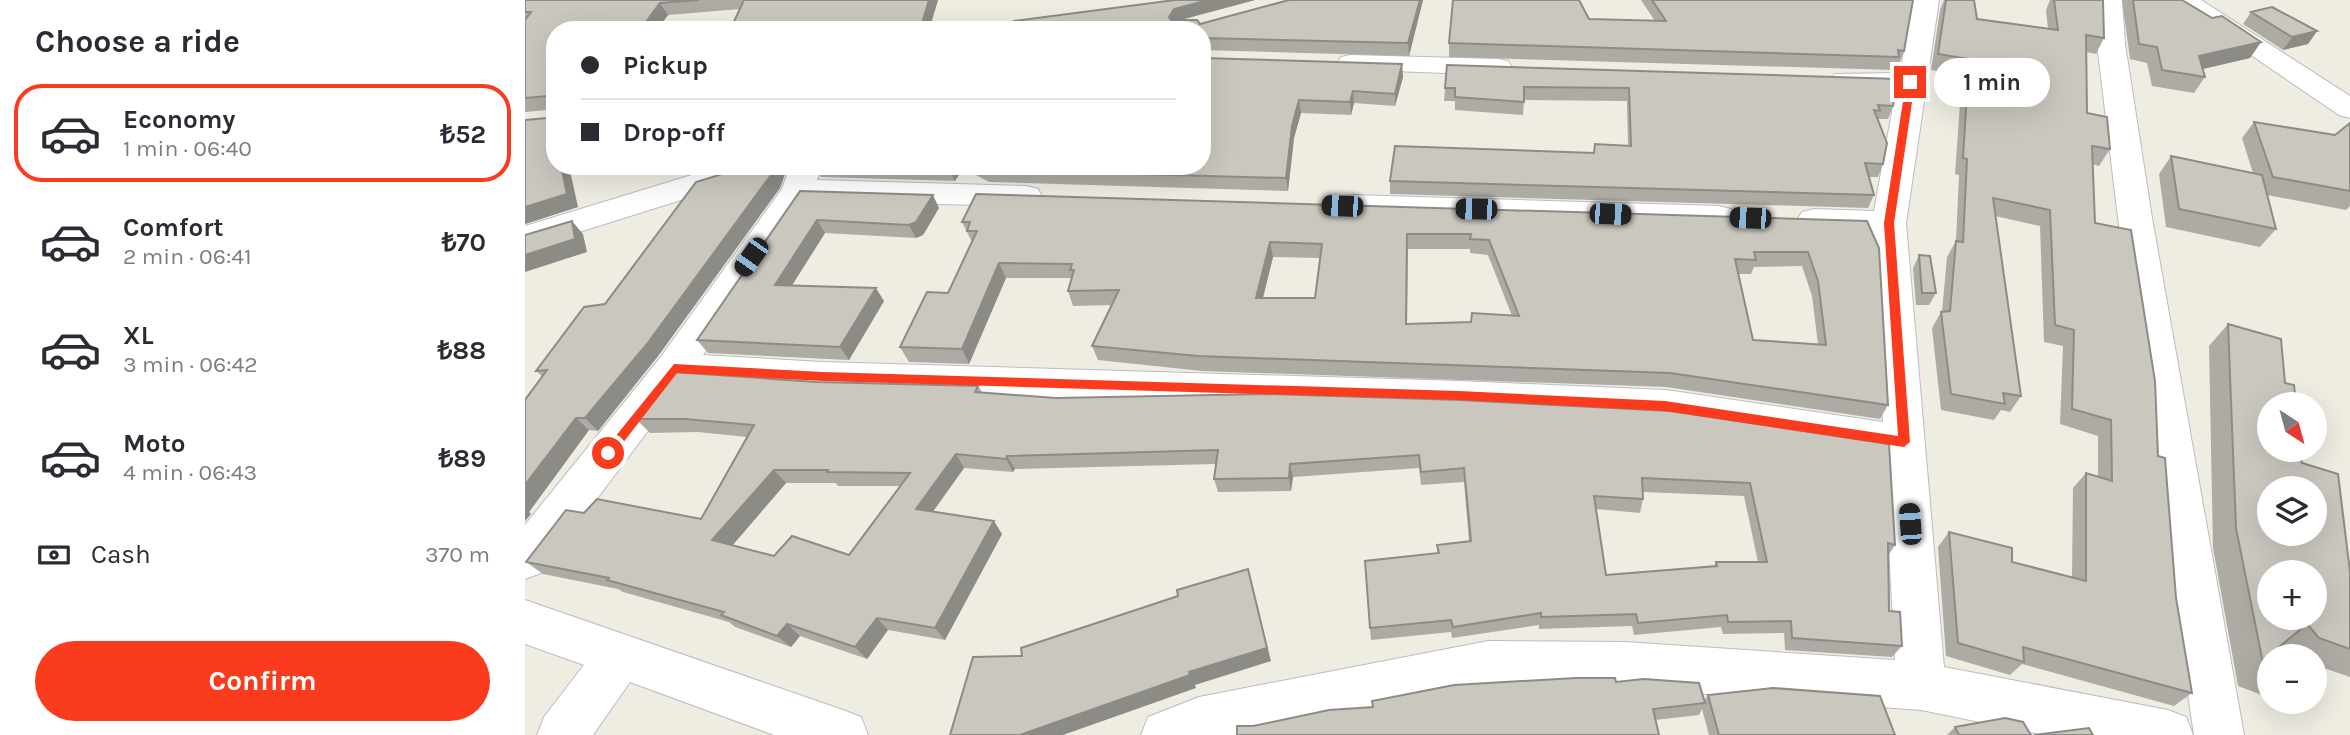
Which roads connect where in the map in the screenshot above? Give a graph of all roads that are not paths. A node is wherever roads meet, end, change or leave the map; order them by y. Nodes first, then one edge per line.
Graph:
1 (1926, 0) edge
2 (2109, 0) edge
3 (2183, 0) edge
4 (1322, 63) edge
5 (1521, 68) edge
6 (1816, 78) edge
7 (1910, 82) junction
8 (2350, 109) edge
9 (727, 175) edge
10 (802, 178) edge
11 (1058, 197) edge
12 (1319, 205) edge
13 (1889, 223) junction
14 (525, 238) edge
15 (674, 368) junction
16 (1904, 442) junction
17 (525, 559) edge
18 (525, 622) edge
19 (620, 657) junction
20 (1921, 686) junction
21 (562, 735) edge
22 (843, 735) edge
23 (1167, 735) edge
24 (2168, 735) edge
25 (2220, 735) edge

1 - 7 street
2 - 25 street
3 - 8 street
4 - 5 street
6 - 7 street
7 - 13 street
9 - 14 street
10 - 11 street
10 - 15 street
12 - 13 street
13 - 16 street
15 - 16 street
15 - 17 street
16 - 20 street
18 - 19 street
19 - 21 street
19 - 22 street
20 - 23 street
20 - 24 street

